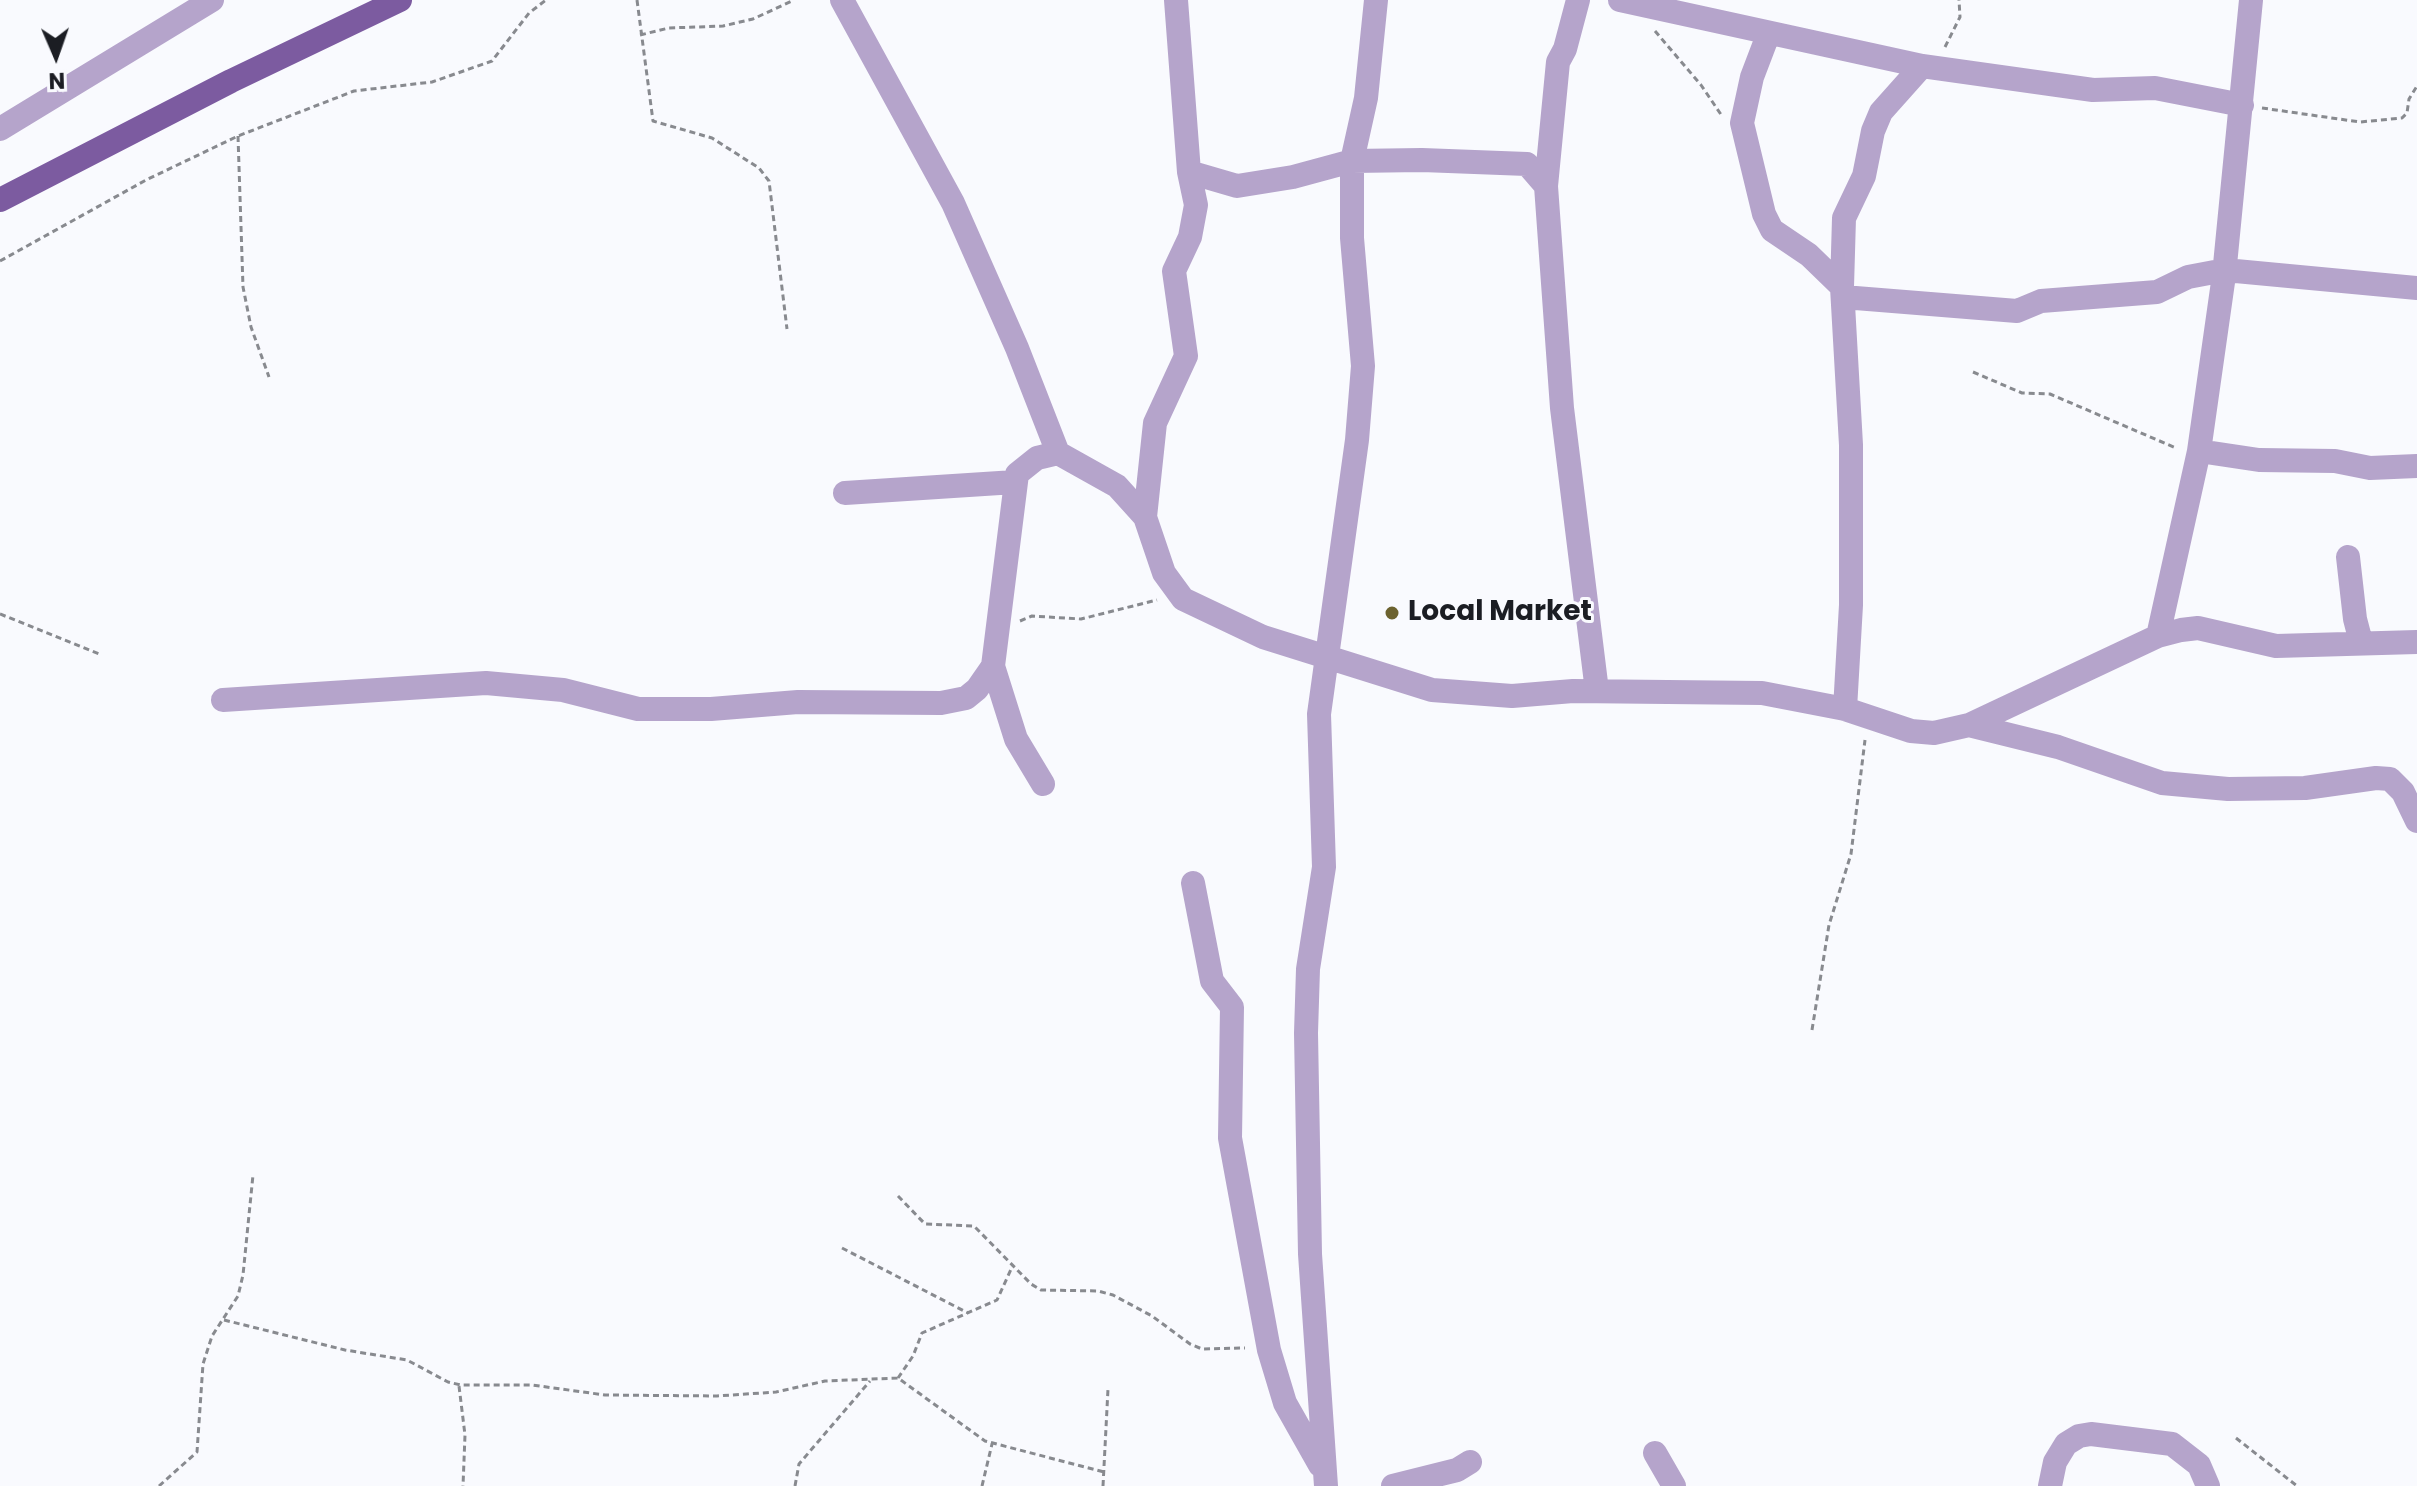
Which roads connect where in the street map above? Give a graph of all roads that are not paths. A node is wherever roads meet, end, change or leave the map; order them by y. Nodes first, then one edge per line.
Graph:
1 (212, 0) edge
2 (400, 0) edge
3 (842, 0) edge
4 (1176, 0) edge
5 (1376, 0) edge
6 (1578, 0) edge
7 (2251, 0) edge
8 (1625, 1) edge
9 (1768, 35) junction
10 (1928, 66) junction
11 (2242, 105) junction
12 (0, 129) edge
13 (1352, 161) junction
14 (1189, 172) junction
15 (1546, 186) junction
16 (0, 200) edge
17 (2225, 270) junction
18 (2417, 288) edge
19 (1843, 292) junction
20 (1058, 453) junction
21 (2198, 454) junction
22 (2417, 466) edge
23 (1015, 482) junction
24 (845, 493) dead end
25 (1145, 517) junction
26 (2348, 557) dead end
27 (2158, 636) junction
28 (2361, 642) junction
29 (2417, 642) edge
30 (994, 655) junction
31 (1326, 656) junction
32 (1597, 691) junction
33 (223, 700) dead end
34 (1845, 709) junction
35 (1969, 725) junction
36 (1043, 784) dead end
37 (2417, 821) edge
38 (1193, 883) dead end
39 (1655, 1453) dead end
40 (1470, 1462) dead end
41 (1325, 1478) edge
42 (1393, 1486) edge
43 (1674, 1486) edge
44 (2050, 1486) edge
45 (2208, 1486) edge

1 - 12 street
2 - 16 main road
3 - 20 street
4 - 14 street
5 - 13 street
6 - 15 street
7 - 11 street
8 - 9 street
9 - 10 street
9 - 19 street
10 - 11 street
10 - 19 street
11 - 17 street
13 - 14 street
13 - 15 street
13 - 31 street
14 - 25 street
15 - 32 street
17 - 18 street
17 - 19 street
17 - 21 street
19 - 34 street
20 - 23 street
20 - 25 street
21 - 22 street
21 - 27 street
23 - 24 street
23 - 30 street
25 - 31 street
26 - 28 street
27 - 28 street
27 - 35 street
28 - 29 street
30 - 33 street
30 - 36 street
31 - 32 street
31 - 41 street
32 - 34 street
34 - 35 street
35 - 37 street
38 - 41 street
39 - 43 street
40 - 42 street
44 - 45 street

